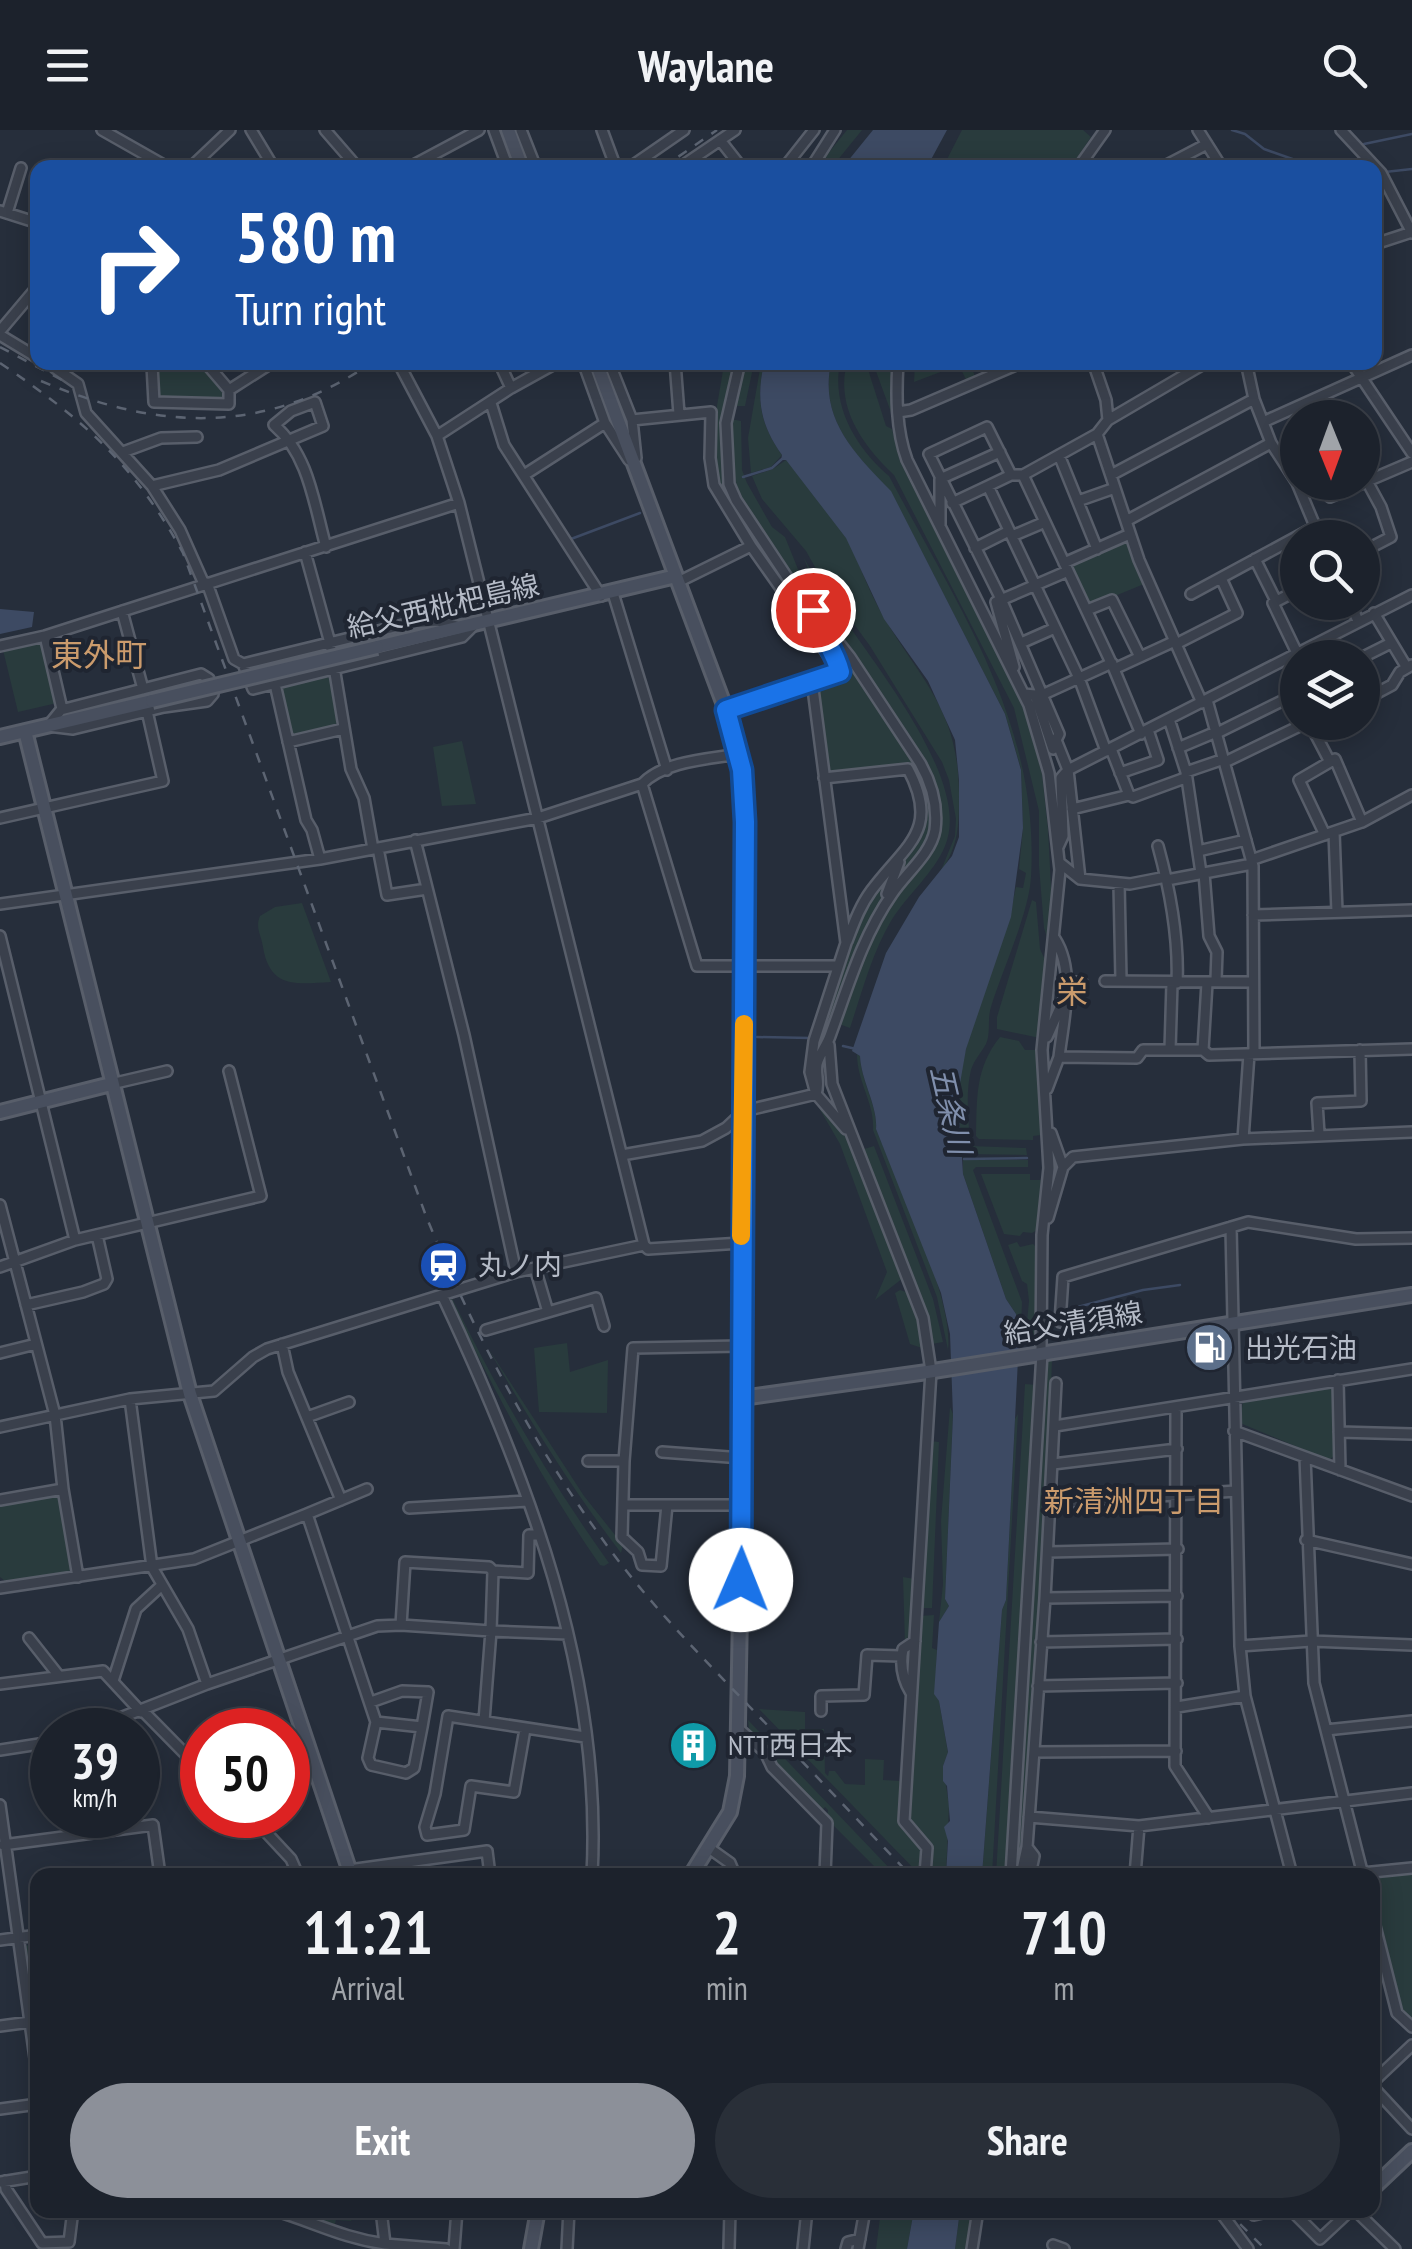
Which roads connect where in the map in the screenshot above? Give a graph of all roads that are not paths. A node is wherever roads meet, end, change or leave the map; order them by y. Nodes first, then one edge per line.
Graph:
1 (102, 130) edge
2 (230, 130) edge
3 (251, 130) edge
4 (327, 130) edge
5 (479, 130) edge
6 (494, 130) edge
7 (508, 130) edge
8 (521, 130) edge
9 (602, 130) edge
10 (735, 130) edge
11 (814, 130) edge
12 (836, 130) edge
13 (1105, 130) edge
14 (1198, 130) edge
15 (1341, 130) edge
16 (678, 132) edge
17 (720, 140) junction
18 (1207, 144) junction
19 (154, 160) edge
20 (198, 160) edge
21 (269, 160) edge
22 (351, 160) edge
23 (423, 160) edge
24 (505, 160) edge
25 (519, 160) edge
26 (533, 160) edge
27 (613, 160) edge
28 (640, 160) edge
29 (690, 160) edge
30 (736, 160) edge
31 (790, 160) edge
32 (816, 160) edge
33 (1084, 160) edge
34 (1176, 160) edge
35 (1217, 160) edge
36 (1369, 160) edge
37 (21, 168) dead end
38 (1382, 175) edge
39 (3, 212) edge
40 (30, 221) edge
41 (1412, 232) edge
42 (1382, 242) edge
43 (30, 296) edge
44 (0, 333) edge
45 (30, 353) edge
46 (1412, 355) edge
47 (1382, 367) edge
48 (60, 370) edge
49 (154, 370) edge
50 (212, 370) edge
51 (260, 370) edge
52 (402, 370) edge
53 (503, 370) edge
54 (544, 370) edge
55 (586, 370) edge
56 (599, 370) edge
57 (612, 370) edge
58 (676, 370) edge
59 (738, 370) edge
60 (898, 370) edge
61 (997, 370) edge
62 (1096, 370) edge
63 (1193, 370) edge
64 (1248, 370) edge
65 (1356, 370) edge
66 (1375, 370) edge
67 (1360, 376) junction
68 (512, 388) junction
69 (229, 390) junction
70 (1254, 399) junction
71 (491, 402) junction
72 (898, 412) junction
73 (679, 414) junction
74 (632, 420) junction
75 (1108, 420) junction
76 (1263, 422) junction
77 (605, 423) junction
78 (1097, 434) junction
79 (438, 436) junction
80 (197, 437) dead end
81 (290, 439) junction
82 (1271, 444) junction
83 (123, 452) junction
84 (1000, 452) junction
85 (1412, 454) edge
86 (1060, 455) junction
87 (1412, 462) edge
88 (637, 470) junction
89 (1380, 472) edge
90 (524, 475) junction
91 (1011, 475) junction
92 (1024, 475) junction
93 (1111, 475) junction
94 (940, 479) junction
95 (152, 486) junction
96 (988, 486) junction
97 (1115, 488) junction
98 (1375, 500) edge
99 (1078, 501) junction
100 (459, 503) junction
101 (952, 503) junction
102 (1126, 520) junction
103 (1312, 520) edge
104 (1045, 522) junction
105 (940, 529) junction
106 (1010, 533) junction
107 (1130, 534) junction
108 (1380, 543) edge
109 (751, 546) junction
110 (1280, 546) edge
111 (326, 547) junction
112 (975, 548) junction
113 (1097, 549) junction
114 (306, 552) junction
115 (1255, 559) junction
116 (1066, 567) junction
117 (1221, 578) junction
118 (677, 579) junction
119 (206, 584) junction
120 (1034, 584) junction
121 (607, 594) junction
122 (1191, 594) dead end
123 (1412, 594) edge
124 (1001, 599) junction
125 (1280, 599) edge
126 (1276, 601) junction
127 (813, 610) junction
128 (1086, 610) junction
129 (1380, 610) edge
130 (122, 611) junction
131 (1378, 620) edge
132 (1358, 621) edge
133 (482, 622) junction
134 (457, 626) junction
135 (1055, 628) junction
136 (44, 636) junction
137 (1289, 640) edge
138 (1319, 640) edge
139 (1175, 642) junction
140 (330, 643) junction
141 (1021, 643) junction
142 (1391, 643) junction
143 (0, 646) edge
144 (1380, 648) edge
145 (1140, 657) junction
146 (1280, 660) edge
147 (243, 664) junction
148 (1113, 666) junction
149 (332, 667) junction
150 (1409, 667) edge
151 (840, 672) junction
152 (1014, 673) junction
153 (1078, 678) junction
154 (812, 682) junction
155 (275, 684) junction
156 (1380, 691) edge
157 (1024, 694) junction
158 (1044, 694) junction
159 (147, 700) junction
160 (1204, 701) junction
161 (1280, 702) edge
162 (62, 710) junction
163 (726, 710) junction
164 (1169, 719) junction
165 (48, 726) junction
166 (343, 729) junction
167 (25, 731) junction
168 (1144, 732) junction
169 (1216, 732) junction
170 (1280, 735) edge
171 (0, 737) edge
172 (1318, 740) edge
173 (288, 742) junction
174 (1178, 748) junction
175 (1108, 750) junction
176 (738, 754) junction
177 (1225, 760) junction
178 (1330, 762) junction
179 (667, 770) junction
180 (1068, 770) junction
181 (1120, 773) junction
182 (1186, 775) junction
183 (824, 778) junction
184 (642, 784) junction
185 (1129, 795) junction
186 (1412, 795) edge
187 (43, 808) junction
188 (1072, 809) junction
189 (0, 818) edge
190 (538, 818) junction
191 (1362, 822) junction
192 (1329, 833) junction
193 (415, 840) junction
194 (1246, 840) junction
195 (1158, 846) dead end
196 (376, 849) junction
197 (1057, 850) junction
198 (1198, 851) junction
199 (902, 855) junction
200 (320, 859) junction
201 (1252, 862) junction
202 (1060, 863) junction
203 (1203, 873) junction
204 (1167, 878) junction
205 (1080, 879) junction
206 (1119, 883) junction
207 (427, 889) junction
208 (65, 894) junction
209 (0, 904) edge
210 (883, 906) junction
211 (1412, 910) edge
212 (1337, 912) junction
213 (1252, 915) junction
214 (0, 936) edge
215 (1055, 940) junction
216 (846, 943) junction
217 (745, 966) junction
218 (838, 966) junction
219 (1121, 980) junction
220 (1106, 981) dead end
221 (1066, 982) junction
222 (1082, 982) dead end
223 (1211, 982) junction
224 (1253, 982) junction
225 (1175, 983) junction
226 (1065, 1000) junction
227 (828, 1042) junction
228 (1412, 1049) edge
229 (1042, 1050) junction
230 (1170, 1050) junction
231 (1204, 1050) junction
232 (1360, 1050) junction
233 (1252, 1053) junction
234 (1059, 1057) junction
235 (167, 1071) dead end
236 (228, 1071) dead end
237 (112, 1084) junction
238 (816, 1094) junction
239 (1045, 1098) junction
240 (41, 1102) junction
241 (744, 1111) junction
242 (0, 1112) edge
243 (1048, 1126) junction
244 (1412, 1132) edge
245 (1319, 1134) junction
246 (852, 1135) junction
247 (1243, 1139) junction
248 (622, 1155) junction
249 (1063, 1167) junction
250 (0, 1205) edge
251 (147, 1223) junction
252 (1232, 1227) junction
253 (97, 1235) junction
254 (1042, 1235) junction
255 (1412, 1238) edge
256 (76, 1240) junction
257 (741, 1242) junction
258 (644, 1245) junction
259 (15, 1264) junction
260 (0, 1268) edge
261 (535, 1268) junction
262 (516, 1272) junction
263 (1412, 1294) edge
264 (443, 1296) junction
265 (26, 1305) junction
266 (548, 1312) junction
267 (1060, 1322) dead end
268 (1232, 1322) junction
269 (604, 1326) dead end
270 (486, 1330) dead end
271 (36, 1344) junction
272 (282, 1344) junction
273 (741, 1346) junction
274 (0, 1353) edge
275 (1040, 1353) junction
276 (1412, 1370) edge
277 (934, 1371) junction
278 (1338, 1380) junction
279 (1056, 1383) dead end
280 (190, 1394) junction
281 (130, 1398) junction
282 (742, 1398) junction
283 (1234, 1398) junction
284 (349, 1402) dead end
285 (1176, 1407) junction
286 (56, 1415) junction
287 (307, 1418) junction
288 (0, 1426) edge
289 (1055, 1426) junction
290 (1234, 1432) junction
291 (1339, 1432) junction
292 (1412, 1434) edge
293 (1177, 1449) junction
294 (662, 1452) dead end
295 (742, 1458) junction
296 (1306, 1458) junction
297 (588, 1460) dead end
298 (624, 1461) junction
299 (1053, 1464) junction
300 (1340, 1470) junction
301 (63, 1489) junction
302 (367, 1489) dead end
303 (1236, 1492) junction
304 (1178, 1495) junction
305 (1412, 1496) edge
306 (0, 1500) edge
307 (341, 1500) junction
308 (527, 1501) junction
309 (1051, 1503) junction
310 (623, 1505) junction
311 (667, 1505) junction
312 (742, 1505) junction
313 (409, 1508) dead end
314 (307, 1514) junction
315 (539, 1535) junction
316 (1306, 1540) junction
317 (238, 1542) junction
318 (1178, 1550) junction
319 (1048, 1552) junction
320 (1412, 1564) edge
321 (152, 1567) junction
322 (494, 1572) junction
323 (78, 1577) junction
324 (162, 1585) junction
325 (0, 1588) edge
326 (1178, 1596) junction
327 (1046, 1598) junction
328 (401, 1624) junction
329 (491, 1630) junction
330 (568, 1634) junction
331 (348, 1636) junction
332 (28, 1638) dead end
333 (1177, 1638) junction
334 (1310, 1640) junction
335 (915, 1642) junction
336 (1041, 1642) junction
337 (1412, 1645) edge
338 (1240, 1646) junction
339 (902, 1656) junction
340 (279, 1660) junction
341 (59, 1676) junction
342 (113, 1681) junction
343 (0, 1684) edge
344 (207, 1684) junction
345 (1177, 1684) junction
346 (1038, 1686) junction
347 (912, 1695) junction
348 (1245, 1696) junction
349 (371, 1702) junction
350 (1176, 1707) junction
351 (138, 1708) edge
352 (151, 1708) edge
353 (294, 1708) edge
354 (821, 1711) dead end
355 (484, 1721) junction
356 (1412, 1721) edge
357 (376, 1722) junction
358 (422, 1727) junction
359 (525, 1729) junction
360 (739, 1729) junction
361 (160, 1730) edge
362 (1326, 1730) junction
363 (585, 1737) junction
364 (30, 1746) edge
365 (0, 1750) edge
366 (180, 1750) edge
367 (1176, 1751) junction
368 (1034, 1752) junction
369 (310, 1756) edge
370 (1412, 1793) edge
371 (1344, 1800) junction
372 (0, 1805) edge
373 (1274, 1810) junction
374 (1029, 1817) junction
375 (1209, 1818) junction
376 (1139, 1826) junction
377 (464, 1830) junction
378 (55, 1838) edge
379 (155, 1838) edge
380 (271, 1838) edge
381 (3, 1845) edge
382 (1027, 1846) junction
383 (709, 1848) junction
384 (462, 1854) junction
385 (159, 1868) edge
386 (295, 1868) edge
387 (349, 1868) edge
388 (375, 1868) edge
389 (489, 1868) edge
390 (592, 1868) edge
391 (696, 1868) edge
392 (732, 1868) edge
393 (825, 1868) edge
394 (926, 1868) edge
395 (1011, 1868) edge
396 (1022, 1868) edge
397 (1031, 1868) edge
398 (1136, 1868) edge
399 (1290, 1868) edge
400 (1361, 1868) edge
401 (1412, 1868) edge
402 (1380, 1872) edge
403 (30, 1936) edge
404 (18, 1938) junction
405 (0, 1940) edge
406 (1380, 1959) edge
407 (30, 2001) edge
408 (30, 2022) edge
409 (0, 2026) edge
410 (1412, 2027) edge
411 (1412, 2045) edge
412 (1380, 2077) edge
413 (1380, 2094) edge
414 (30, 2105) edge
415 (0, 2109) edge
416 (1412, 2128) edge
417 (1412, 2152) edge
418 (30, 2177) edge
419 (3, 2181) edge
420 (1380, 2182) edge
421 (72, 2218) edge
422 (294, 2218) edge
423 (382, 2218) edge
424 (455, 2218) edge
425 (537, 2218) edge
426 (569, 2218) edge
427 (730, 2218) edge
428 (806, 2218) edge
429 (864, 2218) edge
430 (977, 2218) edge
431 (1225, 2218) edge
432 (1299, 2218) edge
433 (1344, 2218) edge
434 (1362, 2218) edge
435 (385, 2244) junction
436 (859, 2244) edge
437 (1052, 2244) dead end
438 (68, 2246) edge
439 (450, 2249) edge
440 (531, 2249) edge
441 (567, 2249) edge
442 (729, 2249) edge
443 (803, 2249) edge
444 (846, 2249) edge
445 (972, 2249) edge
446 (1064, 2249) edge
447 (1248, 2249) edge
448 (1395, 2249) edge

1 - 19 street
2 - 20 street
3 - 21 street
4 - 22 street
5 - 23 street
6 - 24 street
7 - 25 main road
8 - 26 street
9 - 27 street
10 - 17 street
11 - 31 street
12 - 32 street
13 - 33 street
14 - 18 street
15 - 36 street
16 - 28 street
17 - 29 street
17 - 30 street
18 - 34 street
18 - 35 street
37 - 39 street
38 - 41 street
39 - 40 street
41 - 42 street
43 - 44 street
44 - 45 street
46 - 47 street
48 - 83 street
49 - 69 street
50 - 69 street
51 - 69 street
52 - 79 street
53 - 68 street
54 - 68 street
55 - 77 street
56 - 88 main road
57 - 74 street
58 - 73 street
59 - 127 street
60 - 72 street
61 - 72 street
62 - 75 street
63 - 75 street
64 - 70 street
65 - 67 street
66 - 67 street
67 - 76 street
67 - 85 street
68 - 71 street
70 - 76 street
70 - 93 street
71 - 79 street
71 - 90 street
72 - 105 street
73 - 74 street
73 - 109 street
74 - 88 street
75 - 78 street
76 - 82 street
77 - 88 street
77 - 90 street
78 - 86 street
78 - 93 street
79 - 100 street
80 - 83 street
81 - 81 street
81 - 95 street
81 - 111 street
82 - 102 street
82 - 103 street
83 - 95 street
84 - 91 street
84 - 94 street
84 - 94 street
86 - 92 street
86 - 99 street
87 - 89 street
88 - 118 main road
90 - 121 street
91 - 92 street
91 - 96 street
92 - 104 street
93 - 97 street
94 - 101 street
94 - 105 street
95 - 119 street
96 - 101 street
96 - 106 street
97 - 99 street
97 - 102 street
98 - 108 street
99 - 113 street
100 - 111 street
100 - 133 street
101 - 112 street
102 - 107 street
104 - 106 street
104 - 116 street
105 - 152 street
106 - 112 street
106 - 120 street
107 - 113 street
107 - 139 street
109 - 118 street
109 - 151 street
110 - 115 street
111 - 114 street
112 - 124 street
113 - 116 street
114 - 119 street
114 - 140 street
115 - 117 street
115 - 126 street
116 - 120 street
116 - 128 street
117 - 122 street
117 - 139 street
118 - 121 main road, 給父西枇杷島線
118 - 163 main road
119 - 130 street
119 - 147 street
120 - 124 street
120 - 135 street
121 - 133 main road, 給父西枇杷島線
121 - 179 street
123 - 129 street
124 - 141 street
124 - 152 street
125 - 126 street
126 - 137 street
127 - 151 street
127 - 210 street
128 - 145 street
128 - 148 street
130 - 136 street
130 - 159 street
131 - 142 street
132 - 138 street
133 - 134 main road, 給父西枇杷島線
133 - 149 street
133 - 190 street
134 - 140 street
134 - 159 main road, 給父西枇杷島線, bridge
135 - 141 street
135 - 153 street
136 - 143 street
136 - 162 street
139 - 145 street
139 - 160 street
140 - 147 street
140 - 149 street
141 - 158 street
142 - 144 street
142 - 150 street
145 - 148 street
146 - 160 street
147 - 155 street
148 - 153 street
148 - 168 street
149 - 155 street
149 - 166 street
150 - 156 street
151 - 154 street
152 - 157 street
153 - 158 street
153 - 175 street
154 - 163 street
154 - 183 street
155 - 173 street
157 - 180 street
157 - 197 street
158 - 180 street
159 - 159 street
159 - 162 street
159 - 165 main road, 給父西枇杷島線
159 - 187 street
160 - 164 street
160 - 169 street
161 - 169 street
162 - 165 street
163 - 176 main road
164 - 168 street
164 - 174 street
165 - 167 main road, 給父西枇杷島線
166 - 173 street
166 - 196 street
167 - 171 main road, 給父西枇杷島線
167 - 187 main road
168 - 175 street
168 - 181 street
169 - 174 street
169 - 177 street
170 - 177 street
172 - 178 street
173 - 200 street
174 - 182 street
175 - 180 street
175 - 181 street
176 - 179 street
176 - 217 main road
177 - 182 street
177 - 194 street
178 - 191 street
178 - 192 street
179 - 184 street
180 - 188 street
180 - 197 street
181 - 185 street
182 - 185 street
182 - 198 street
183 - 199 street
183 - 216 street
184 - 190 street
184 - 217 street
185 - 188 street
186 - 191 street
187 - 189 street
187 - 208 main road
188 - 205 street
190 - 193 street
190 - 248 street
191 - 192 street
192 - 201 street
192 - 212 street
193 - 196 street
193 - 207 street
194 - 198 street
194 - 201 street
195 - 204 street
196 - 200 street
196 - 207 street
197 - 202 street
198 - 203 street
199 - 210 street
199 - 216 street
200 - 208 street
201 - 203 street
201 - 213 street
202 - 205 street
202 - 215 street
203 - 204 street
203 - 223 street
204 - 206 street
204 - 225 street
205 - 206 street
206 - 219 street
207 - 262 street
208 - 209 street
208 - 237 main road
210 - 227 street
211 - 212 street
212 - 213 street
213 - 224 street
214 - 240 street
215 - 221 street
215 - 229 street
216 - 218 street
217 - 218 street
217 - 241 main road
218 - 238 street
219 - 220 street
219 - 225 street
221 - 222 street
221 - 226 street
223 - 224 street
223 - 225 street
223 - 231 street
224 - 233 street
225 - 230 street
226 - 229 street
226 - 234 street
227 - 238 street
227 - 246 street
228 - 232 street
229 - 239 street
230 - 231 street
230 - 234 street
231 - 233 street
232 - 233 street
232 - 245 street
233 - 247 street
234 - 239 street
235 - 237 street
236 - 251 street
237 - 240 main road
237 - 251 main road
238 - 241 street
238 - 246 street
239 - 243 street
240 - 242 main road
240 - 256 street
241 - 248 street
241 - 257 main road
243 - 249 street
243 - 254 street
244 - 245 street
245 - 247 street
246 - 277 street
247 - 249 street
248 - 258 street
249 - 254 street
250 - 259 street
251 - 253 street
251 - 280 main road
252 - 255 street
252 - 267 street
252 - 268 street
253 - 256 street
253 - 265 street
254 - 275 street
256 - 259 street
257 - 258 street
257 - 273 main road
258 - 261 street
259 - 260 street
259 - 265 street
261 - 262 street
261 - 266 street
262 - 264 street
263 - 268 main road, 給父清須線
264 - 272 street
264 - 308 street
265 - 271 street
266 - 269 street
266 - 270 street
268 - 275 main road, 給父清須線
268 - 283 street
271 - 274 street
271 - 286 street
272 - 280 street
272 - 287 street
273 - 282 main road
273 - 298 street
275 - 277 main road, 給父清須線
275 - 395 street
276 - 278 street
277 - 282 main road, 給父清須線
277 - 335 street
278 - 283 street
278 - 291 street
279 - 289 street
280 - 281 street
280 - 317 main road
281 - 286 street
281 - 321 street
282 - 295 main road
283 - 285 street
283 - 290 street
284 - 287 street
285 - 289 street
285 - 293 street
286 - 288 street
286 - 301 street
287 - 307 street
289 - 299 street
290 - 296 street
290 - 303 street
291 - 292 street
291 - 300 street
293 - 299 street
293 - 304 street
294 - 295 street
295 - 312 main road
296 - 300 street
296 - 316 street
297 - 298 street
298 - 310 street
299 - 309 street
300 - 305 street
301 - 306 street
301 - 323 street
302 - 307 street
303 - 304 street
303 - 338 street
304 - 309 street
304 - 318 street
307 - 314 street
308 - 313 street
308 - 315 street
309 - 319 street
310 - 311 street
310 - 311 street
311 - 312 street
312 - 360 main road
314 - 317 street
314 - 331 street
315 - 322 street
315 - 330 street
316 - 320 street
316 - 334 street
317 - 321 street
317 - 340 main road
318 - 319 street
318 - 326 street
319 - 327 street
321 - 323 street
321 - 324 street
322 - 328 street
322 - 329 street
323 - 325 street
324 - 342 street
324 - 344 street
326 - 327 street
326 - 333 street
327 - 336 street
328 - 329 street
328 - 331 street
329 - 330 street
329 - 355 street
330 - 363 street
331 - 340 street
331 - 349 street
332 - 341 street
333 - 336 street
333 - 345 street
334 - 337 street
334 - 338 street
334 - 362 street
335 - 339 street
335 - 347 street
336 - 346 street
338 - 348 street
339 - 347 street
339 - 354 street
340 - 344 street
340 - 353 main road
341 - 342 street
341 - 343 street
342 - 351 street
344 - 352 street
345 - 346 street
345 - 350 street
346 - 368 street
347 - 394 street
348 - 350 street
348 - 373 street
349 - 357 street
349 - 358 street
350 - 367 street
355 - 359 street
355 - 377 street
356 - 362 street
357 - 358 street
357 - 358 street
359 - 363 street
359 - 377 street
360 - 383 main road
360 - 393 street
361 - 366 street
362 - 371 street
363 - 390 street
364 - 365 street
367 - 368 street
367 - 375 street
368 - 374 street
369 - 387 main road
370 - 371 street
371 - 373 street
371 - 400 street
372 - 381 street
373 - 375 street
373 - 399 street
374 - 376 street
374 - 382 street
375 - 376 street
376 - 398 street
377 - 384 street
378 - 381 street
379 - 385 street
380 - 386 street
381 - 404 street
382 - 396 street
382 - 397 street
383 - 391 main road
383 - 392 street
384 - 388 street
384 - 389 street
401 - 402 street
403 - 404 street
404 - 405 street
404 - 407 street
406 - 410 street
408 - 409 street
411 - 412 street
413 - 416 street
414 - 415 street
417 - 420 main road
418 - 419 street
419 - 438 street
421 - 438 street
422 - 435 street
423 - 435 street
424 - 439 street
425 - 440 main road
426 - 441 street
427 - 442 street
428 - 443 street
429 - 436 street
430 - 445 street
431 - 447 street
432 - 433 street
434 - 448 street
435 - 439 street
436 - 444 street
437 - 446 street

